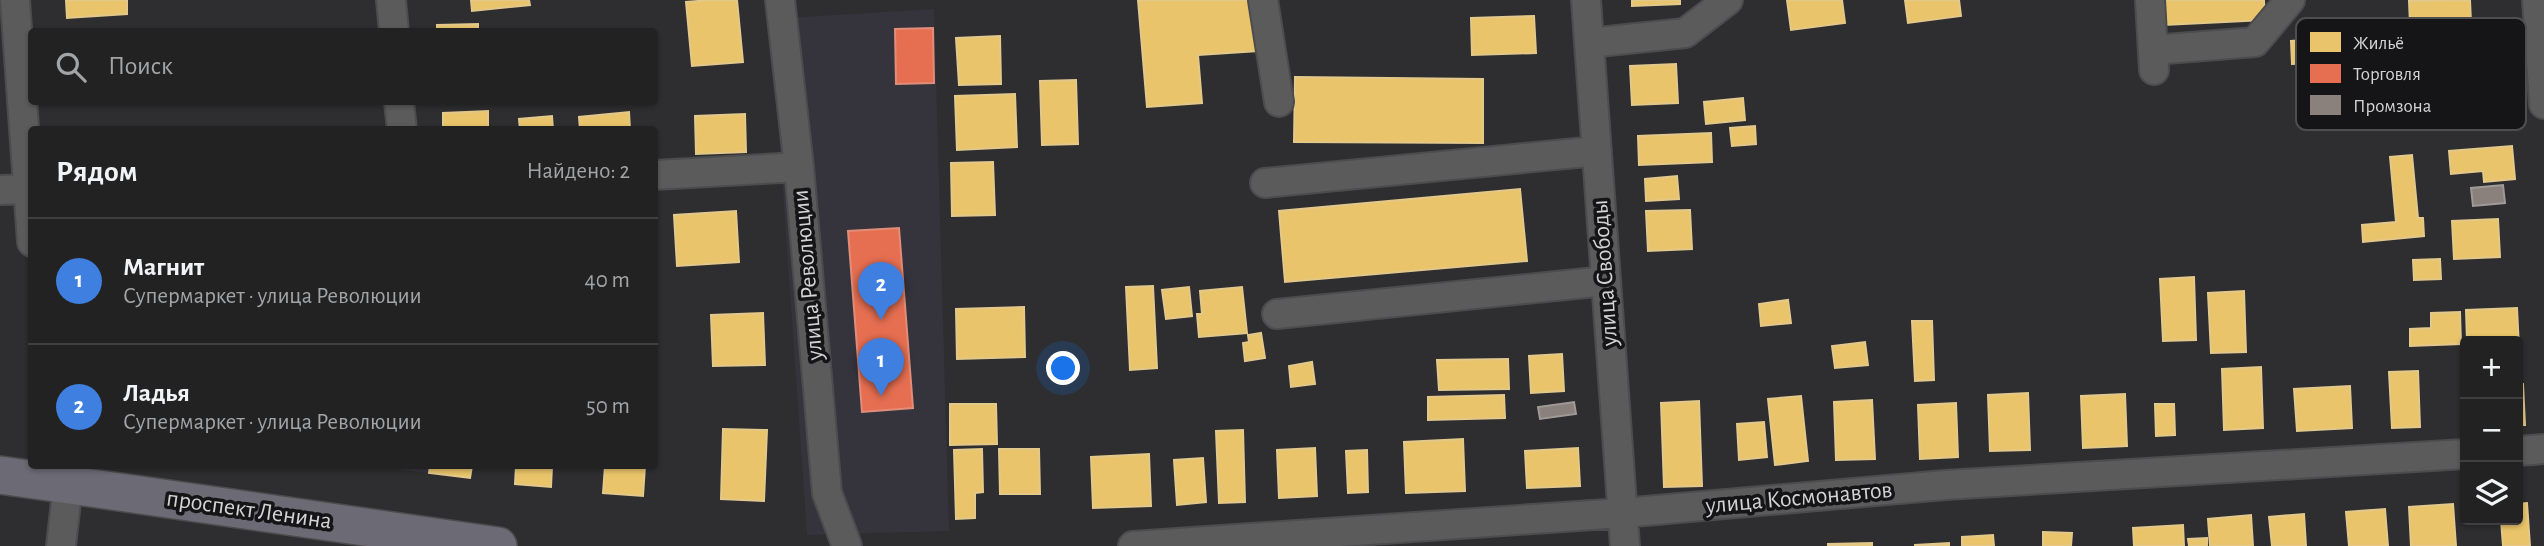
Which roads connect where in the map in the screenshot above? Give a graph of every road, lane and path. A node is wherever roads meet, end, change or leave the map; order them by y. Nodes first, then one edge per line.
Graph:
1 (15, 0) edge
2 (391, 0) edge
3 (780, 0) edge
4 (1263, 0) edge
5 (1586, 0) edge
6 (1728, 0) edge
7 (2150, 0) edge
8 (2290, 0) edge
9 (2537, 0) edge
10 (394, 28) edge
11 (1589, 43) junction
12 (1279, 102) dead end
13 (2544, 104) edge
14 (400, 105) edge
15 (402, 126) edge
16 (1597, 151) junction
17 (799, 167) junction
18 (658, 175) edge
19 (1265, 183) dead end
20 (28, 189) joint
21 (0, 190) edge
22 (1606, 281) junction
23 (1277, 314) dead end
24 (2544, 449) edge
25 (2523, 451) edge
26 (2460, 454) edge
27 (0, 475) edge
28 (53, 477) edge
29 (1622, 513) junction
30 (369, 537) edge
31 (61, 546) edge
32 (498, 546) edge
33 (847, 546) edge
34 (1133, 546) edge
35 (1625, 546) edge

1 - 20 street
2 - 10 street
3 - 17 street, улица Революции
4 - 12 street
5 - 11 street, улица Свободы
6 - 11 street
7 - 8 street
9 - 13 street
11 - 16 street, улица Свободы
14 - 15 street
16 - 19 street
16 - 22 street, улица Свободы
17 - 18 street
17 - 33 street, улица Революции
20 - 21 street
22 - 23 street
22 - 29 street, улица Свободы
24 - 25 street
26 - 29 street, улица Космонавтов
27 - 28 main road, проспект Ленина
28 - 30 main road, проспект Ленина
28 - 31 street
29 - 34 street, улица Космонавтов
29 - 35 street, улица Свободы
30 - 32 main road, проспект Ленина

